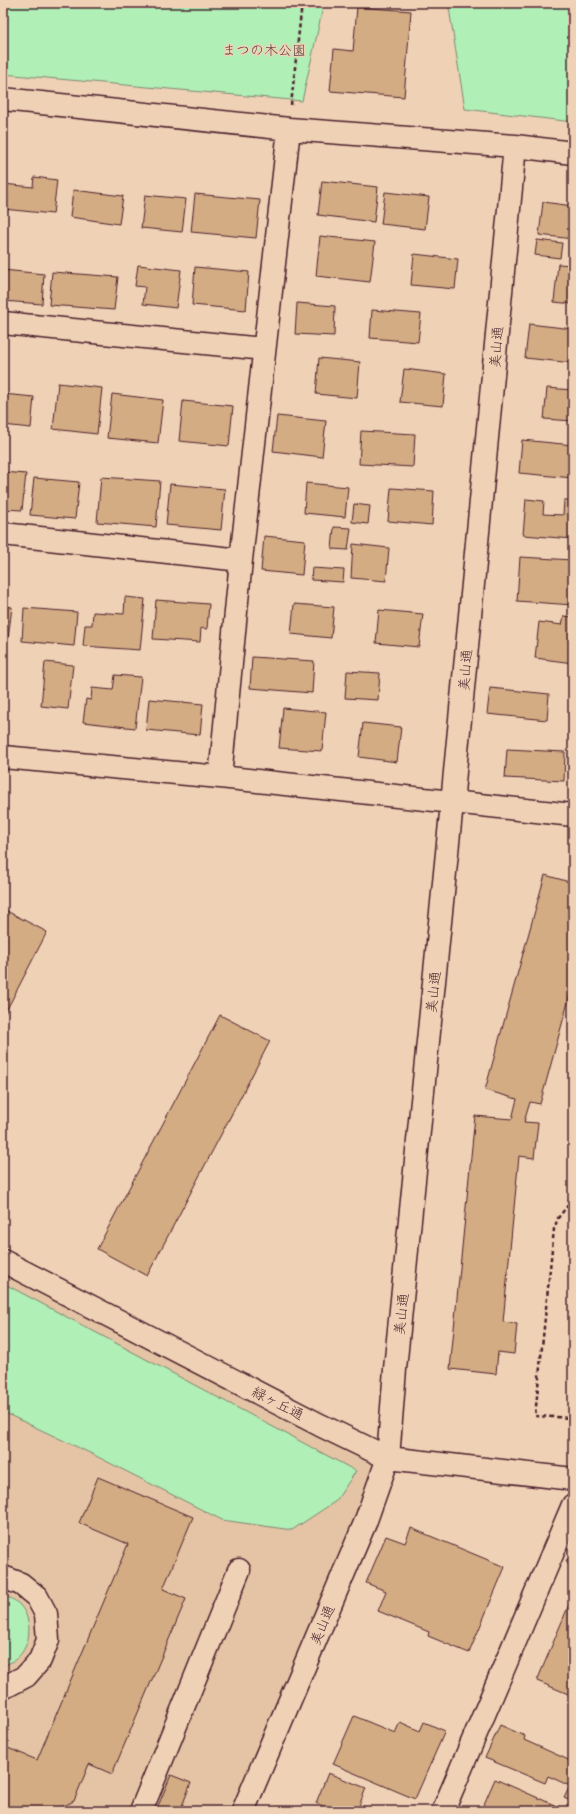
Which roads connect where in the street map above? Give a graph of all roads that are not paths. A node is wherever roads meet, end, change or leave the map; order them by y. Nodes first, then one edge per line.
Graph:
1 (3, 99) edge
2 (289, 129) junction
3 (515, 146) junction
4 (573, 153) edge
5 (3, 323) edge
6 (264, 349) junction
7 (3, 534) edge
8 (241, 560) junction
9 (3, 757) edge
10 (220, 777) junction
11 (452, 803) junction
12 (573, 815) edge
13 (3, 1261) edge
14 (388, 1458) junction
15 (573, 1479) edge
16 (573, 1505) edge
17 (239, 1570) dead end
18 (3, 1577) edge
19 (3, 1688) edge
20 (141, 1811) edge
21 (243, 1811) edge
22 (443, 1811) edge

1 - 2 street
2 - 3 street
2 - 6 street
3 - 4 street
3 - 11 street, 美山通
5 - 6 street
6 - 8 street
7 - 8 street
8 - 10 street
9 - 10 street
10 - 11 street
11 - 12 street
11 - 14 street, 美山通
13 - 14 street, 緑ヶ丘通
14 - 15 street, 緑ヶ丘通
14 - 21 street, 美山通
16 - 22 street
17 - 20 street
18 - 19 street

